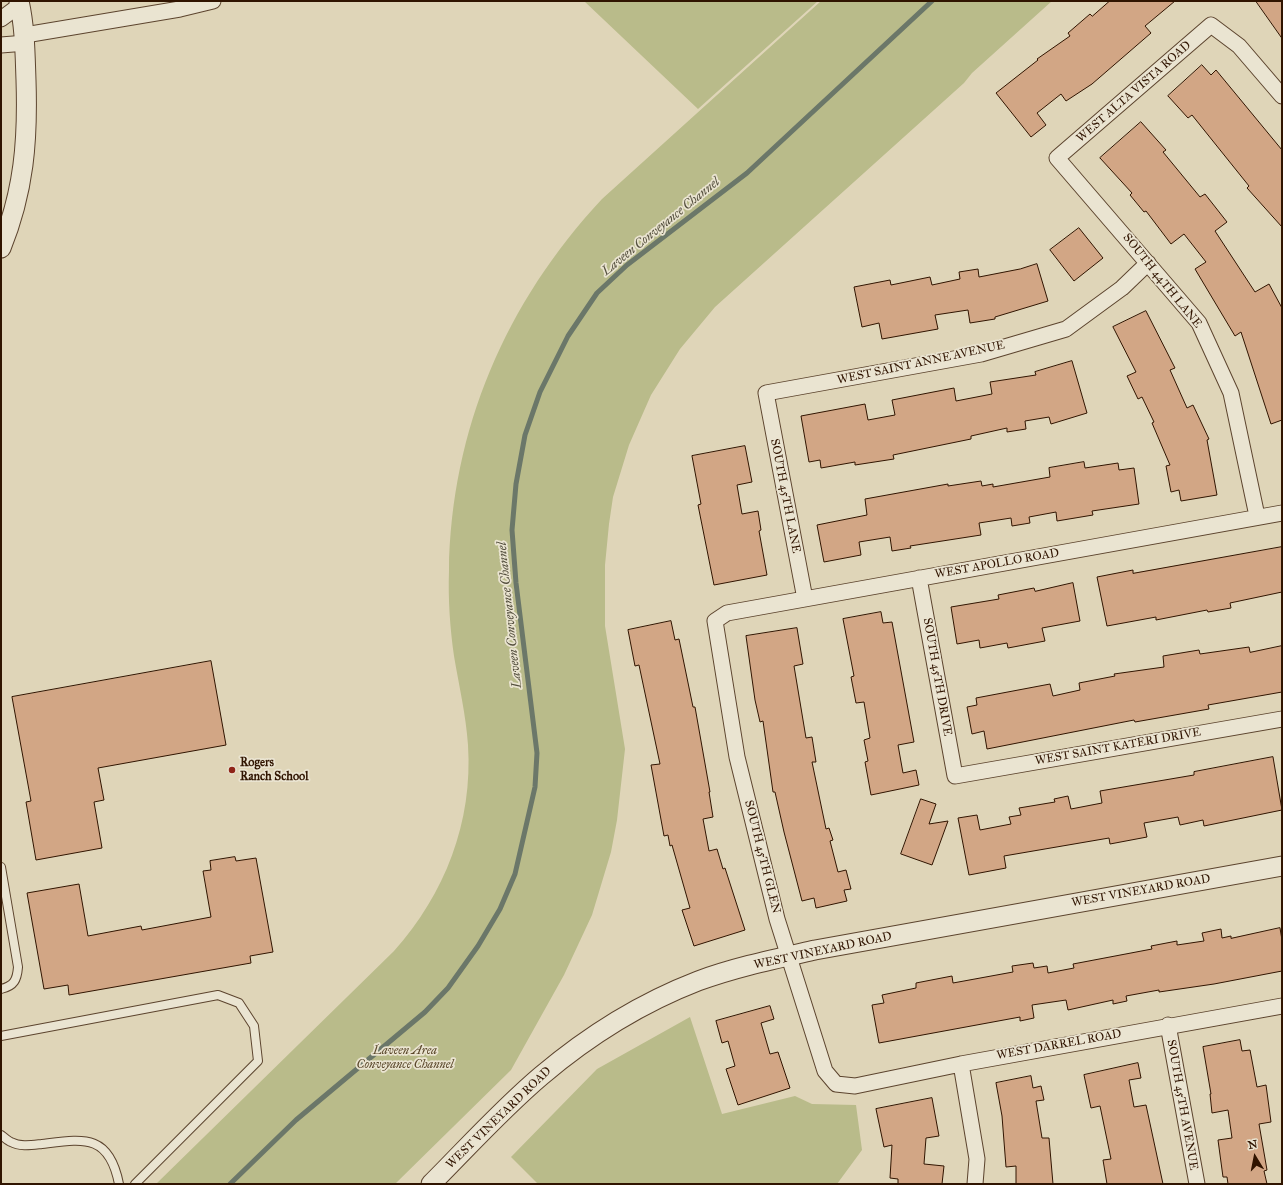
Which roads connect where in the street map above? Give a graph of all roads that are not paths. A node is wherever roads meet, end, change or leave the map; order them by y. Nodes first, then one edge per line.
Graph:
1 (213, 1) edge
2 (20, 3) edge
3 (1, 19) edge
4 (26, 39) junction
5 (1, 45) edge
6 (1281, 92) edge
7 (1057, 158) joint
8 (1, 248) edge
9 (1148, 262) junction
10 (766, 393) joint
11 (1282, 513) edge
12 (1257, 516) junction
13 (919, 578) junction
14 (805, 598) junction
15 (715, 621) joint
16 (1282, 719) edge
17 (955, 776) joint
18 (1282, 866) edge
19 (1, 867) edge
20 (788, 956) junction
21 (1, 989) edge
22 (1282, 1006) edge
23 (1168, 1025) junction
24 (1, 1036) edge
25 (961, 1064) junction
26 (836, 1084) joint
27 (1, 1135) edge
28 (119, 1184) edge
29 (135, 1184) edge
30 (431, 1184) edge
31 (975, 1184) edge
32 (1196, 1184) edge

1 - 4 street
2 - 3 street
2 - 4 street
4 - 5 street
4 - 8 street
6 - 7 street, WEST ALTA VISTA ROAD
7 - 9 street, SOUTH 44TH LANE
9 - 10 street, WEST SAINT ANNE AVENUE
9 - 12 street, SOUTH 44TH LANE
10 - 14 street, SOUTH 45TH LANE
11 - 12 street, WEST APOLLO ROAD
12 - 13 street, WEST APOLLO ROAD
13 - 14 street, WEST APOLLO ROAD
13 - 17 street, SOUTH 45TH DRIVE
14 - 15 street, WEST APOLLO ROAD
15 - 20 street, SOUTH 45TH GLEN
16 - 17 street, WEST SAINT KATERI DRIVE
18 - 20 street, WEST VINEYARD ROAD
19 - 21 lane
20 - 26 street, SOUTH 45TH GLEN
20 - 30 street, WEST VINEYARD ROAD
22 - 23 street, WEST DARREL ROAD
23 - 25 street, WEST DARREL ROAD
23 - 32 street, SOUTH 45TH AVENUE
24 - 29 lane
25 - 26 street, WEST DARREL ROAD
25 - 31 street
27 - 28 lane

